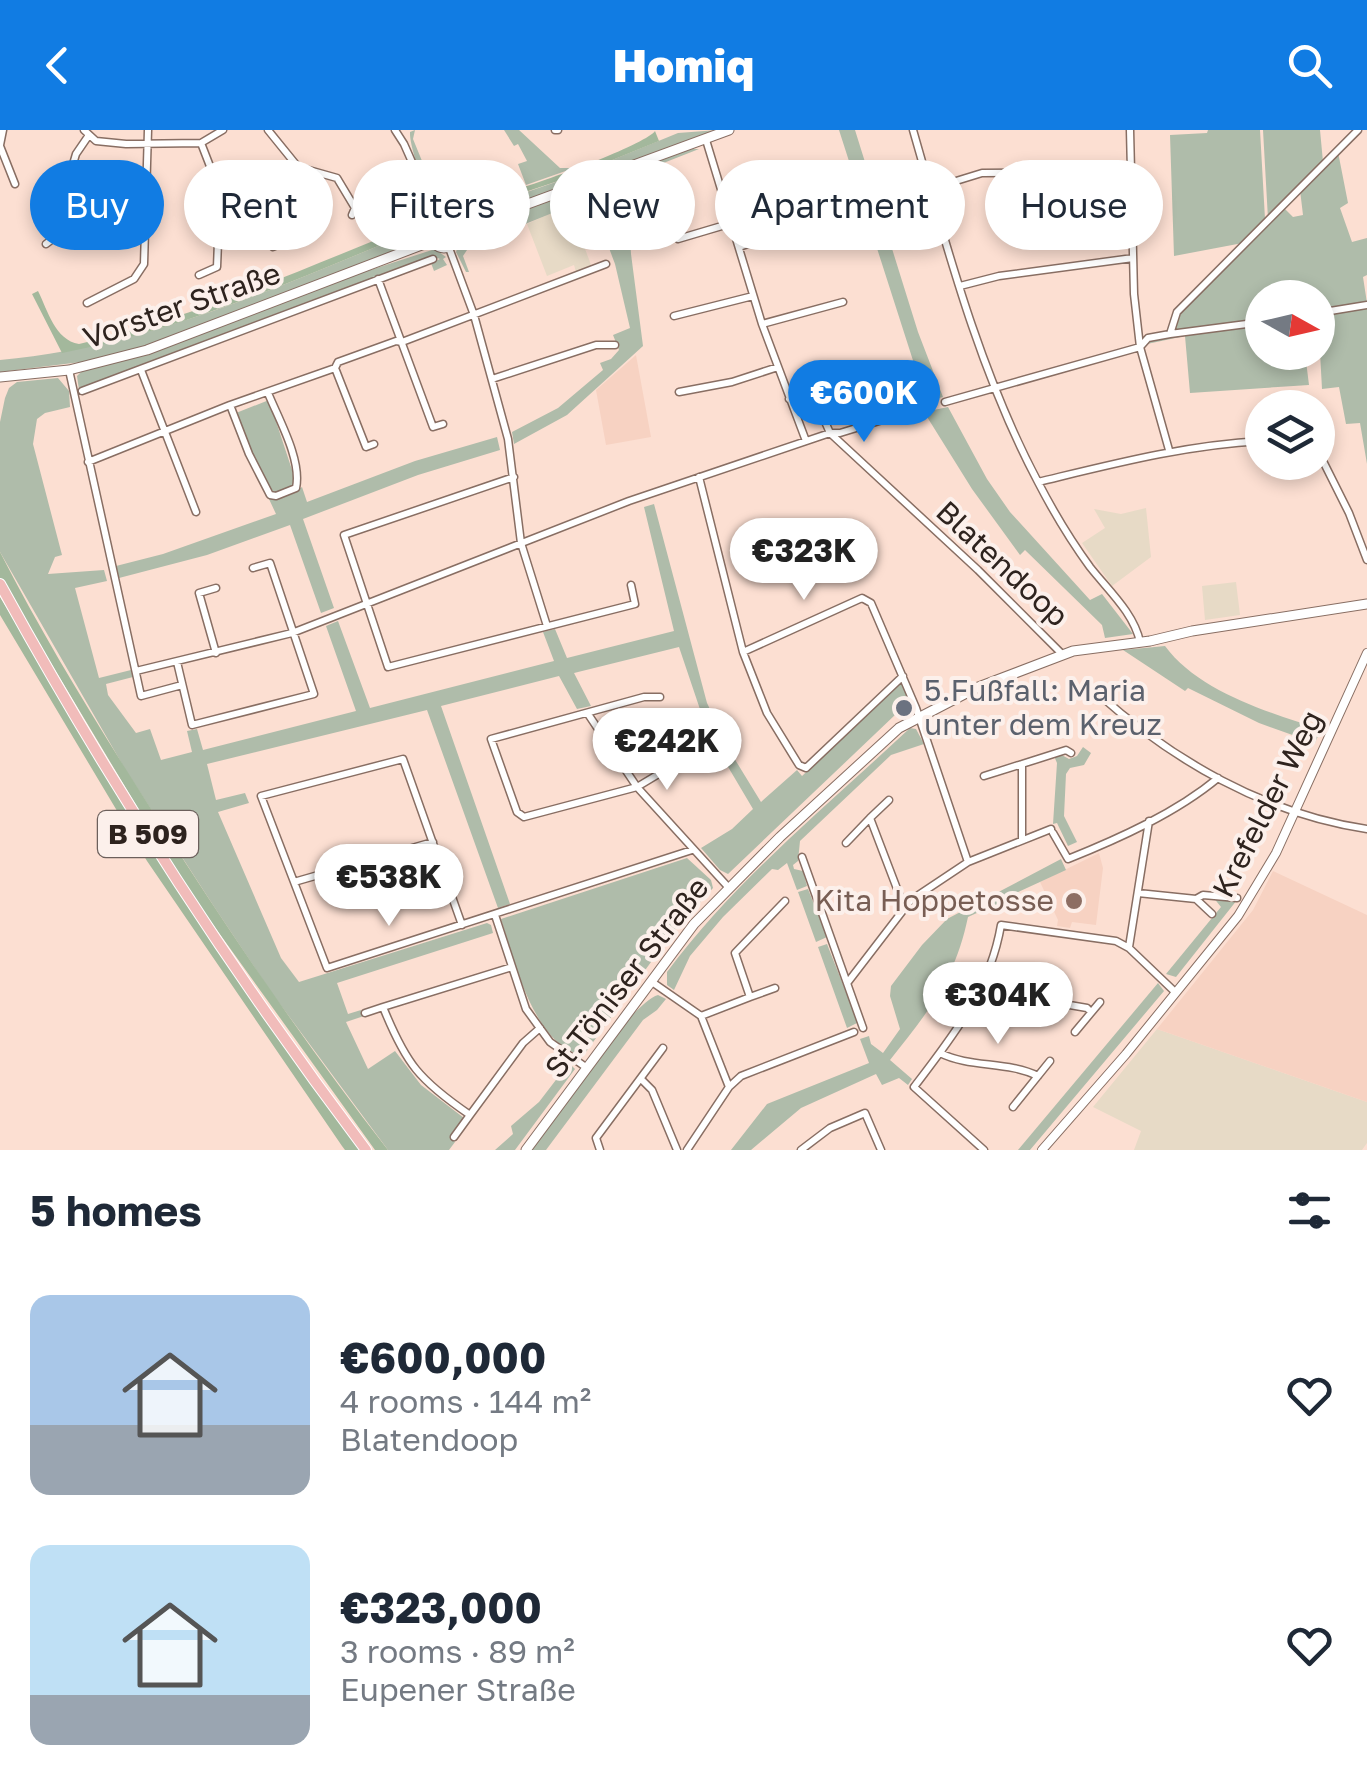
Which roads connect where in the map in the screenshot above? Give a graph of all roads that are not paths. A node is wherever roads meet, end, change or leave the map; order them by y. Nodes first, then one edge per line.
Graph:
1 (3, 130) edge
2 (148, 130) edge
3 (222, 130) edge
4 (268, 130) edge
5 (395, 130) edge
6 (729, 130) edge
7 (913, 130) edge
8 (1130, 130) edge
9 (1358, 130) edge
10 (87, 132) edge
11 (706, 140) junction
12 (201, 143) junction
13 (148, 144) junction
14 (0, 146) edge
15 (74, 160) edge
16 (292, 160) edge
17 (411, 160) edge
18 (922, 160) edge
19 (1130, 160) edge
20 (715, 169) edge
21 (333, 177) edge
22 (15, 184) dead end
23 (530, 204) edge
24 (352, 216) dead end
25 (409, 250) edge
26 (450, 250) edge
27 (740, 250) edge
28 (949, 250) edge
29 (1132, 250) edge
30 (1132, 258) junction
31 (433, 259) dead end
32 (606, 264) dead end
33 (199, 275) dead end
34 (378, 279) junction
35 (960, 286) junction
36 (753, 296) junction
37 (843, 302) dead end
38 (87, 303) dead end
39 (1367, 305) edge
40 (1335, 310) edge
41 (474, 314) junction
42 (674, 316) dead end
43 (762, 324) junction
44 (1245, 324) edge
45 (1170, 334) junction
46 (402, 342) junction
47 (614, 345) dead end
48 (1140, 347) junction
49 (778, 366) junction
50 (335, 368) junction
51 (70, 370) junction
52 (141, 370) junction
53 (867, 372) dead end
54 (0, 377) edge
55 (492, 380) junction
56 (996, 389) junction
57 (812, 390) junction
58 (82, 391) dead end
59 (679, 392) dead end
60 (268, 393) junction
61 (789, 398) junction
62 (945, 402) dead end
63 (230, 405) junction
64 (924, 408) dead end
65 (442, 424) dead end
66 (165, 432) junction
67 (830, 433) junction
68 (806, 441) junction
69 (1245, 442) edge
70 (374, 444) dead end
71 (1169, 450) junction
72 (88, 462) junction
73 (514, 477) junction
74 (699, 477) junction
75 (1332, 480) edge
76 (1038, 482) junction
77 (196, 512) dead end
78 (521, 543) junction
79 (1367, 560) edge
80 (253, 568) dead end
81 (0, 584) edge
82 (631, 585) dead end
83 (216, 588) dead end
84 (368, 604) junction
85 (1367, 604) edge
86 (547, 626) junction
87 (292, 633) junction
88 (1140, 642) junction
89 (743, 652) junction
90 (1367, 653) edge
91 (216, 654) junction
92 (1062, 654) junction
93 (177, 662) junction
94 (136, 671) junction
95 (904, 676) junction
96 (182, 685) junction
97 (1096, 692) dead end
98 (660, 698) dead end
99 (588, 714) junction
100 (918, 716) junction
101 (1071, 753) dead end
102 (1022, 764) junction
103 (690, 768) dead end
104 (984, 776) dead end
105 (1218, 778) junction
106 (638, 787) junction
107 (889, 800) dead end
108 (1295, 813) junction
109 (870, 818) junction
110 (1150, 820) junction
111 (1367, 828) edge
112 (1022, 840) junction
113 (433, 842) junction
114 (846, 843) dead end
115 (692, 850) junction
116 (802, 856) dead end
117 (968, 862) junction
118 (294, 882) junction
119 (729, 888) junction
120 (1138, 892) junction
121 (1237, 898) dead end
122 (1196, 899) junction
123 (785, 900) dead end
124 (904, 907) junction
125 (495, 914) junction
126 (1212, 914) dead end
127 (462, 925) junction
128 (1129, 948) junction
129 (735, 952) junction
130 (726, 962) dead end
131 (512, 967) junction
132 (652, 982) junction
133 (848, 982) junction
134 (775, 988) dead end
135 (983, 990) junction
136 (1174, 992) junction
137 (750, 997) junction
138 (1100, 1002) dead end
139 (383, 1007) junction
140 (365, 1013) dead end
141 (701, 1016) junction
142 (1089, 1016) junction
143 (540, 1028) junction
144 (1074, 1032) dead end
145 (663, 1048) dead end
146 (940, 1053) junction
147 (1050, 1062) dead end
148 (588, 1068) junction
149 (1019, 1069) junction
150 (1038, 1076) junction
151 (641, 1079) junction
152 (1031, 1085) junction
153 (729, 1087) junction
154 (1013, 1107) dead end
155 (470, 1115) junction
156 (454, 1137) dead end
157 (596, 1138) junction
158 (366, 1150) edge
159 (526, 1150) edge
160 (587, 1150) edge
161 (600, 1150) edge
162 (677, 1150) edge
163 (687, 1150) edge
164 (801, 1150) edge
165 (881, 1150) edge
166 (984, 1150) edge
167 (1042, 1150) edge

1 - 14 street
2 - 13 street
3 - 12 street
4 - 16 street
5 - 17 street
6 - 11 main road
7 - 18 street
8 - 19 street
9 - 45 street
10 - 13 street
10 - 15 street
11 - 20 street
11 - 23 main road
12 - 13 street
12 - 33 street
13 - 38 street
14 - 22 street
21 - 24 street
25 - 51 main road, Vorster Straße
26 - 41 street
27 - 36 street
28 - 35 street
29 - 30 street
30 - 35 street
30 - 48 street
31 - 34 street
32 - 41 street
34 - 46 street
34 - 52 street
35 - 56 street
36 - 42 street
36 - 43 street
37 - 43 street
39 - 40 street
41 - 46 street
41 - 55 street
43 - 49 street
44 - 45 street
45 - 48 street
46 - 50 street
46 - 65 street
47 - 55 street
48 - 56 street
48 - 71 street
49 - 59 street
49 - 61 street
50 - 60 street
50 - 70 street
51 - 54 main road, Vorster Straße
51 - 72 street
52 - 58 street
52 - 66 street
53 - 57 street
55 - 73 street
56 - 62 street
56 - 76 street
57 - 61 street
57 - 67 street, Blatendoop
60 - 63 street
60 - 63 street
61 - 68 street
63 - 66 street
64 - 67 street
66 - 72 street
66 - 77 street
67 - 68 street
67 - 92 street, Blatendoop
68 - 74 street
69 - 71 street
71 - 76 street
72 - 94 street
73 - 78 street
73 - 84 street
74 - 78 street
74 - 89 street
75 - 79 street
76 - 88 street
78 - 84 street
78 - 86 street
80 - 87 street
81 - 158 main road, B 509
82 - 86 street
83 - 91 street
84 - 86 street
84 - 87 street
85 - 88 main road, St.Töniser Straße
87 - 91 street
87 - 96 street
88 - 92 main road, St.Töniser Straße
89 - 95 street
89 - 95 street
90 - 108 street, Krefelder Weg
91 - 93 street
92 - 100 main road, St.Töniser Straße
93 - 94 street
93 - 96 street
94 - 96 street
95 - 100 street
97 - 105 street
98 - 99 street
99 - 106 street
99 - 106 street
100 - 117 street
100 - 119 main road, St.Töniser Straße
101 - 102 street
102 - 104 street
102 - 112 street
103 - 106 street
105 - 108 street
105 - 110 street
106 - 115 street
107 - 109 street
108 - 111 street
108 - 136 street, Krefelder Weg
109 - 114 street
109 - 124 street
110 - 112 street
110 - 120 street
112 - 117 street
113 - 118 street
113 - 118 street
113 - 127 street
115 - 119 street
115 - 125 street
116 - 133 street
117 - 124 street
118 - 127 street
119 - 132 main road, St.Töniser Straße
120 - 122 street
120 - 128 street
121 - 122 street
122 - 126 street
123 - 129 street
124 - 133 street
125 - 127 street
125 - 131 street
128 - 135 street
128 - 136 street
129 - 130 street
129 - 137 street
131 - 139 street
131 - 143 street
132 - 141 street
132 - 148 main road, St.Töniser Straße
133 - 153 street
134 - 137 street
135 - 142 street
135 - 146 street
136 - 167 street, Krefelder Weg
137 - 141 street
138 - 142 street
139 - 140 street
139 - 155 street
141 - 153 street
142 - 144 street
143 - 148 street
143 - 155 street
145 - 151 street
146 - 149 street
146 - 166 street
147 - 150 street
148 - 159 main road, St.Töniser Straße
149 - 150 street
149 - 152 street
150 - 152 street
151 - 157 street
151 - 162 street
152 - 154 street
153 - 163 street
155 - 156 street
157 - 160 street
157 - 161 street
164 - 165 street

